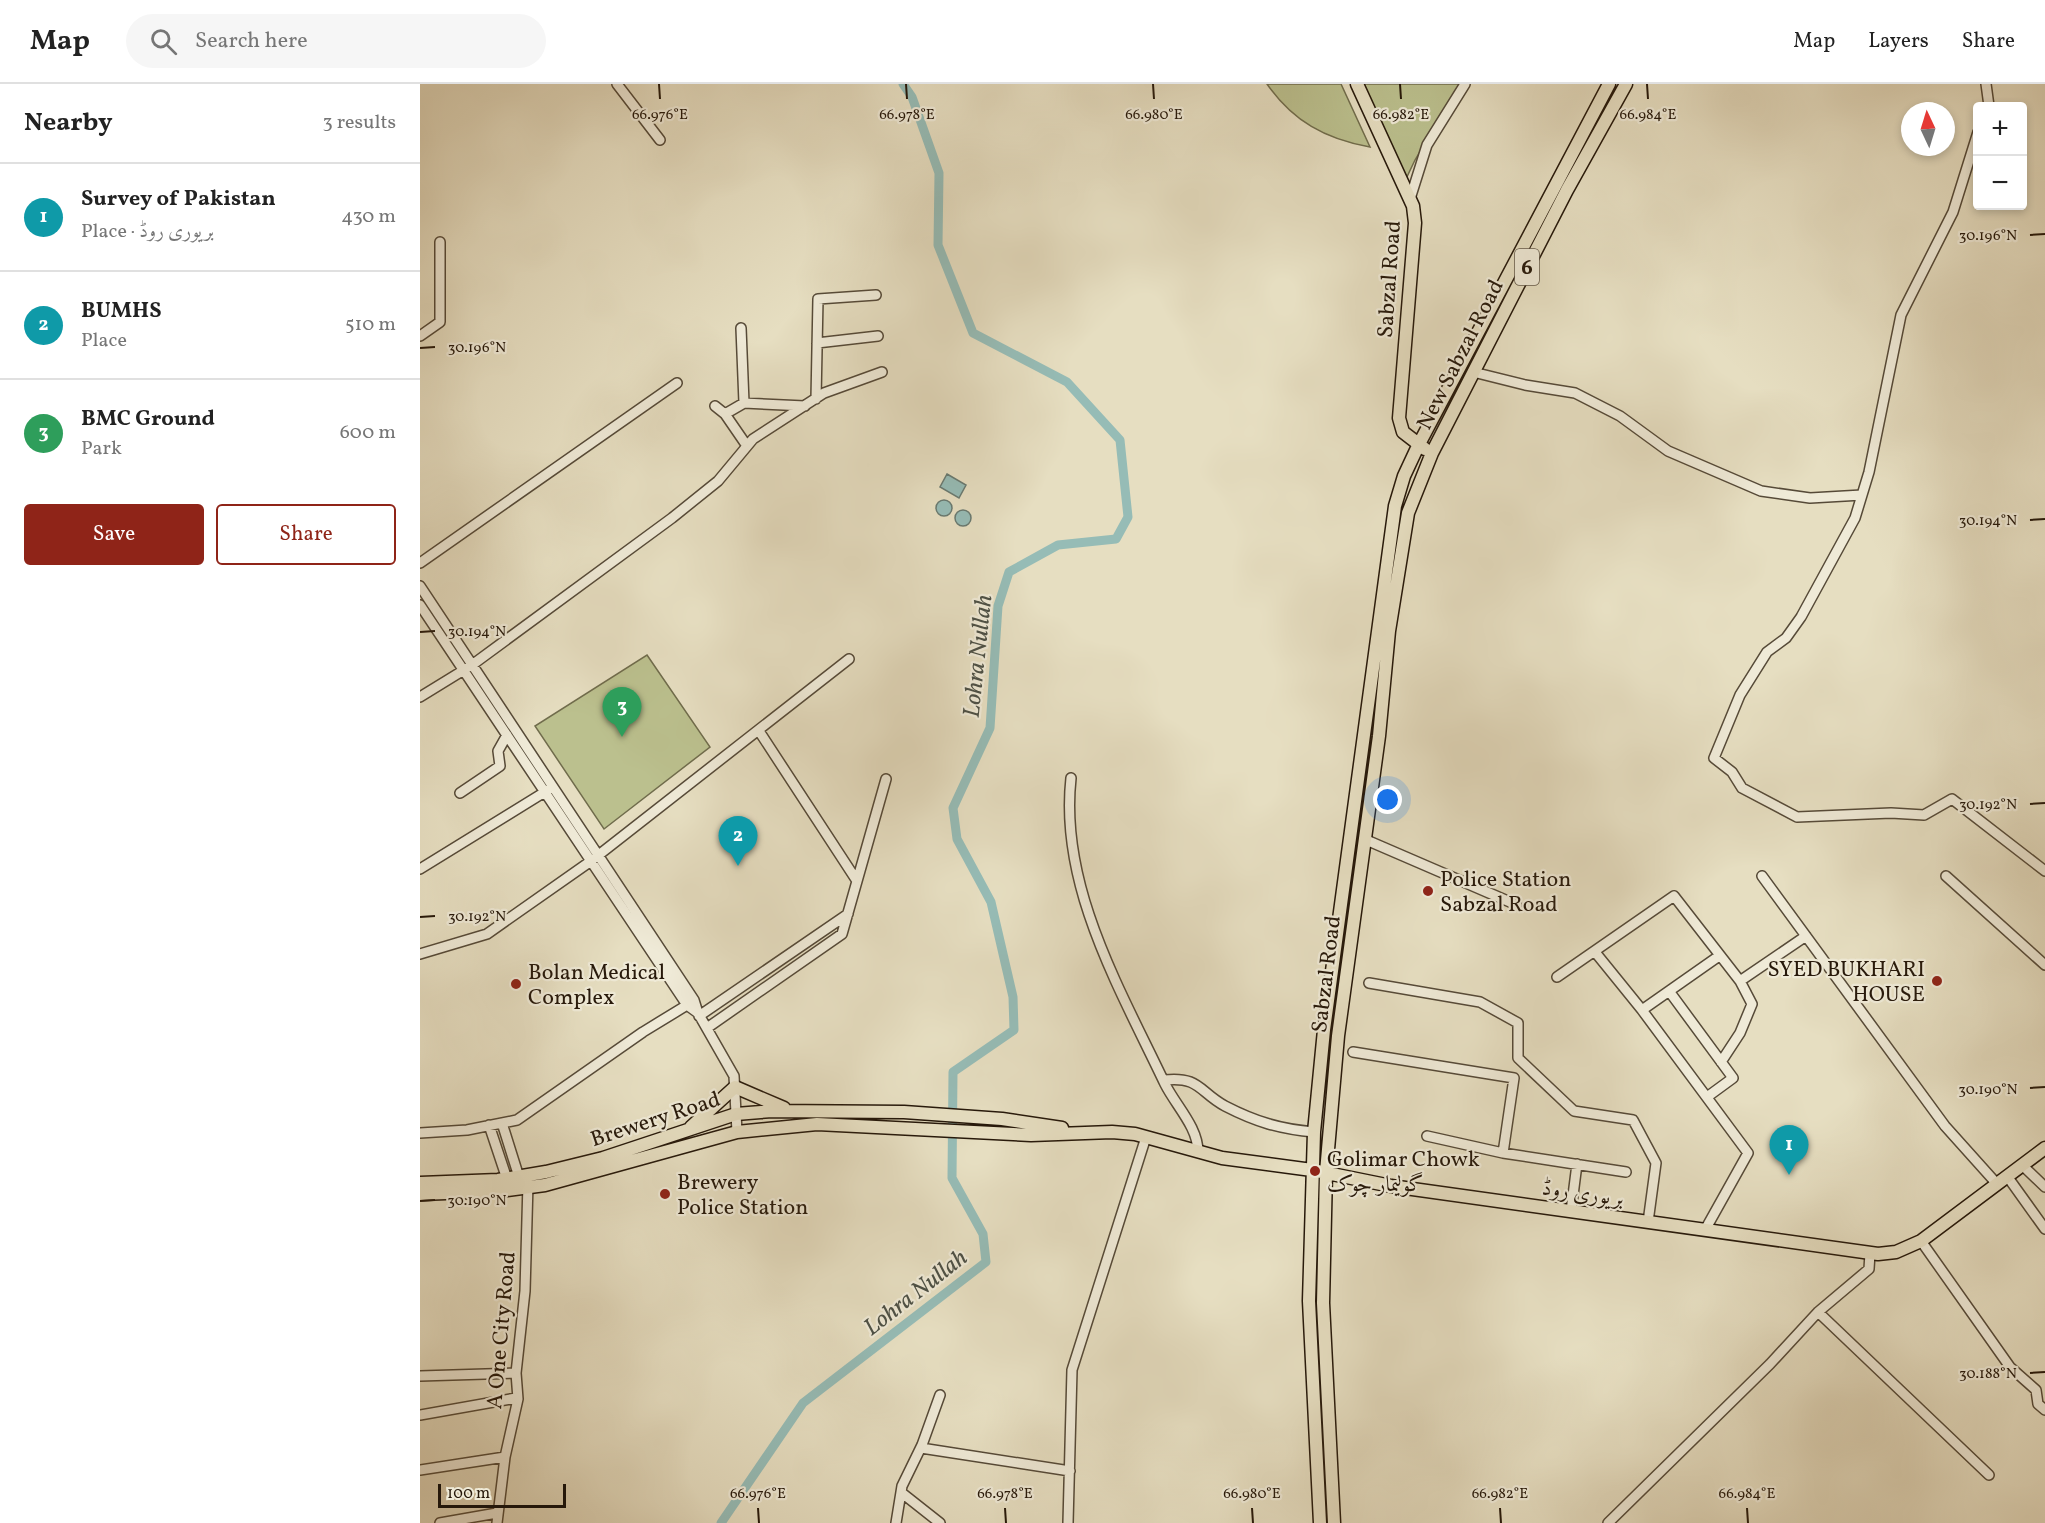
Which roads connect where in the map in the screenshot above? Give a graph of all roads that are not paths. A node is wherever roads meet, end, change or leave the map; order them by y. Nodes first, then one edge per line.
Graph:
1 (617, 84) edge
2 (1357, 84) edge
3 (1465, 84) edge
4 (1609, 84) edge
5 (1626, 84) edge
6 (1986, 84) edge
7 (1988, 102) edge
8 (660, 140) dead end
9 (1973, 145) edge
10 (1410, 198) junction
11 (440, 242) dead end
12 (876, 295) dead end
13 (741, 327) dead end
14 (420, 336) edge
15 (878, 336) dead end
16 (817, 343) junction
17 (882, 372) dead end
18 (1473, 372) junction
19 (677, 383) dead end
20 (816, 399) junction
21 (744, 403) junction
22 (715, 406) dead end
23 (805, 406) junction
24 (725, 414) junction
25 (747, 446) junction
26 (1418, 446) junction
27 (1432, 453) junction
28 (1862, 495) junction
29 (420, 563) edge
30 (422, 593) edge
31 (420, 605) edge
32 (849, 659) dead end
33 (468, 667) junction
34 (420, 697) edge
35 (759, 731) junction
36 (507, 735) junction
37 (1071, 778) dead end
38 (886, 779) dead end
39 (553, 787) junction
40 (544, 792) junction
41 (460, 794) dead end
42 (1364, 839) junction
43 (595, 858) junction
44 (1346, 865) junction
45 (1360, 866) junction
46 (420, 869) edge
47 (2045, 871) edge
48 (1761, 876) dead end
49 (1946, 876) dead end
50 (857, 881) junction
51 (1517, 905) dead end
52 (848, 914) junction
53 (1806, 936) junction
54 (1595, 952) junction
55 (420, 954) edge
56 (1719, 956) junction
57 (2045, 965) edge
58 (1557, 977) dead end
59 (1740, 981) junction
60 (1370, 984) dead end
61 (1669, 991) junction
62 (691, 1003) junction
63 (1642, 1010) junction
64 (699, 1014) junction
65 (706, 1028) junction
66 (1353, 1052) dead end
67 (1721, 1062) junction
68 (1164, 1080) junction
69 (735, 1088) junction
70 (1707, 1097) junction
71 (788, 1110) junction
72 (736, 1114) junction
73 (502, 1123) junction
74 (489, 1125) junction
75 (688, 1130) junction
76 (737, 1131) junction
77 (1086, 1131) junction
78 (1314, 1132) junction
79 (420, 1134) edge
80 (1427, 1136) dead end
81 (1146, 1137) junction
82 (2045, 1148) edge
83 (1198, 1152) junction
84 (1503, 1153) junction
85 (1577, 1164) junction
86 (2022, 1165) junction
87 (1312, 1170) junction
88 (1326, 1172) junction
89 (1626, 1172) dead end
90 (520, 1179) junction
91 (2002, 1180) junction
92 (420, 1183) edge
93 (2045, 1187) edge
94 (420, 1194) edge
95 (1571, 1211) junction
96 (1648, 1222) junction
97 (2045, 1229) edge
98 (1705, 1230) junction
99 (1922, 1241) junction
100 (1870, 1253) junction
101 (1818, 1312) junction
102 (516, 1373) junction
103 (420, 1376) edge
104 (940, 1395) dead end
105 (516, 1398) junction
106 (2045, 1410) edge
107 (420, 1415) edge
108 (921, 1448) junction
109 (505, 1457) junction
110 (420, 1470) edge
111 (1070, 1471) junction
112 (1989, 1475) dead end
113 (902, 1493) junction
114 (497, 1518) edge
115 (1320, 1520) edge
116 (1334, 1520) edge
117 (440, 1523) edge
118 (896, 1523) edge
119 (940, 1523) edge
120 (1068, 1523) edge
121 (1608, 1523) edge

1 - 8 street
2 - 10 main road, Sabzal Road
3 - 10 street
4 - 26 main road, New Sabzal Road / 6
5 - 18 main road, New Sabzal Road / 6
6 - 7 street
9 - 28 street
10 - 26 main road, Sabzal Road
11 - 14 street
12 - 16 street
13 - 21 street
15 - 16 street
16 - 20 street
17 - 20 street
18 - 27 main road, New Sabzal Road / 6
18 - 28 street
19 - 29 street
20 - 23 street
21 - 23 street
21 - 24 street
22 - 24 street
23 - 25 street
24 - 25 street
25 - 33 street
26 - 27 main road, Sabzal Road
26 - 44 main road, Sabzal Road
27 - 42 main road, Sabzal Road
28 - 47 street
30 - 33 street
31 - 33 street
32 - 35 street
33 - 34 street
33 - 36 street
33 - 39 street
35 - 43 street
35 - 50 street
36 - 40 street
36 - 41 street
37 - 68 street
38 - 50 street
39 - 40 street
39 - 43 street
40 - 43 street
40 - 46 street
42 - 45 main road, Sabzal Road
42 - 51 street
43 - 55 street
43 - 62 street
44 - 45 main road
44 - 78 main road, Sabzal Road
45 - 88 main road, Sabzal Road
48 - 53 street
49 - 57 street
50 - 52 street
52 - 64 street
52 - 65 street
53 - 59 street
53 - 91 street
54 - 56 street
54 - 58 street
54 - 63 street
56 - 59 street
56 - 61 street
59 - 67 street
60 - 96 street
61 - 63 street
61 - 67 street
62 - 64 street
62 - 73 street
63 - 70 street
64 - 65 street
65 - 69 street
66 - 84 street
67 - 70 street
68 - 78 street
68 - 83 street
69 - 71 main road
69 - 72 street
69 - 75 main road
70 - 98 street
71 - 72 main road, Brewery Road
71 - 77 main road, Brewery Road
72 - 75 main road, Brewery Road
72 - 76 street
73 - 74 street
73 - 90 street
74 - 79 street
74 - 90 street
75 - 90 main road, Brewery Road
76 - 77 main road, Brewery Road
76 - 90 main road, Brewery Road
77 - 81 main road, بریوری روڈ
78 - 87 main road, Sabzal Road
80 - 84 street
81 - 83 main road, بریوری روڈ
81 - 111 street
82 - 86 main road, بریوری روڈ
83 - 87 main road, بریوری روڈ
84 - 85 street
85 - 89 street
85 - 95 street
86 - 91 main road, بریوری روڈ
86 - 93 street
87 - 88 main road, بریوری روڈ
87 - 115 main road, Sabzal Road
88 - 95 main road, بریوری روڈ
88 - 116 main road, Sabzal Road
90 - 92 main road, Brewery Road
90 - 94 main road, Brewery Road
90 - 102 street, A One City Road
91 - 97 street
91 - 99 main road, بریوری روڈ
95 - 96 main road, بریوری روڈ
96 - 98 main road, بریوری روڈ
98 - 100 main road, بریوری روڈ
99 - 100 main road, بریوری روڈ
99 - 106 street
100 - 101 street
101 - 112 street
101 - 121 street
102 - 103 street
102 - 105 street, A One City Road
104 - 108 street
105 - 107 street
105 - 109 street, A One City Road
108 - 111 street
108 - 113 street
109 - 110 street
109 - 114 street, A One City Road
111 - 120 street
113 - 118 street
113 - 119 street
114 - 117 street
115 - 116 main road

